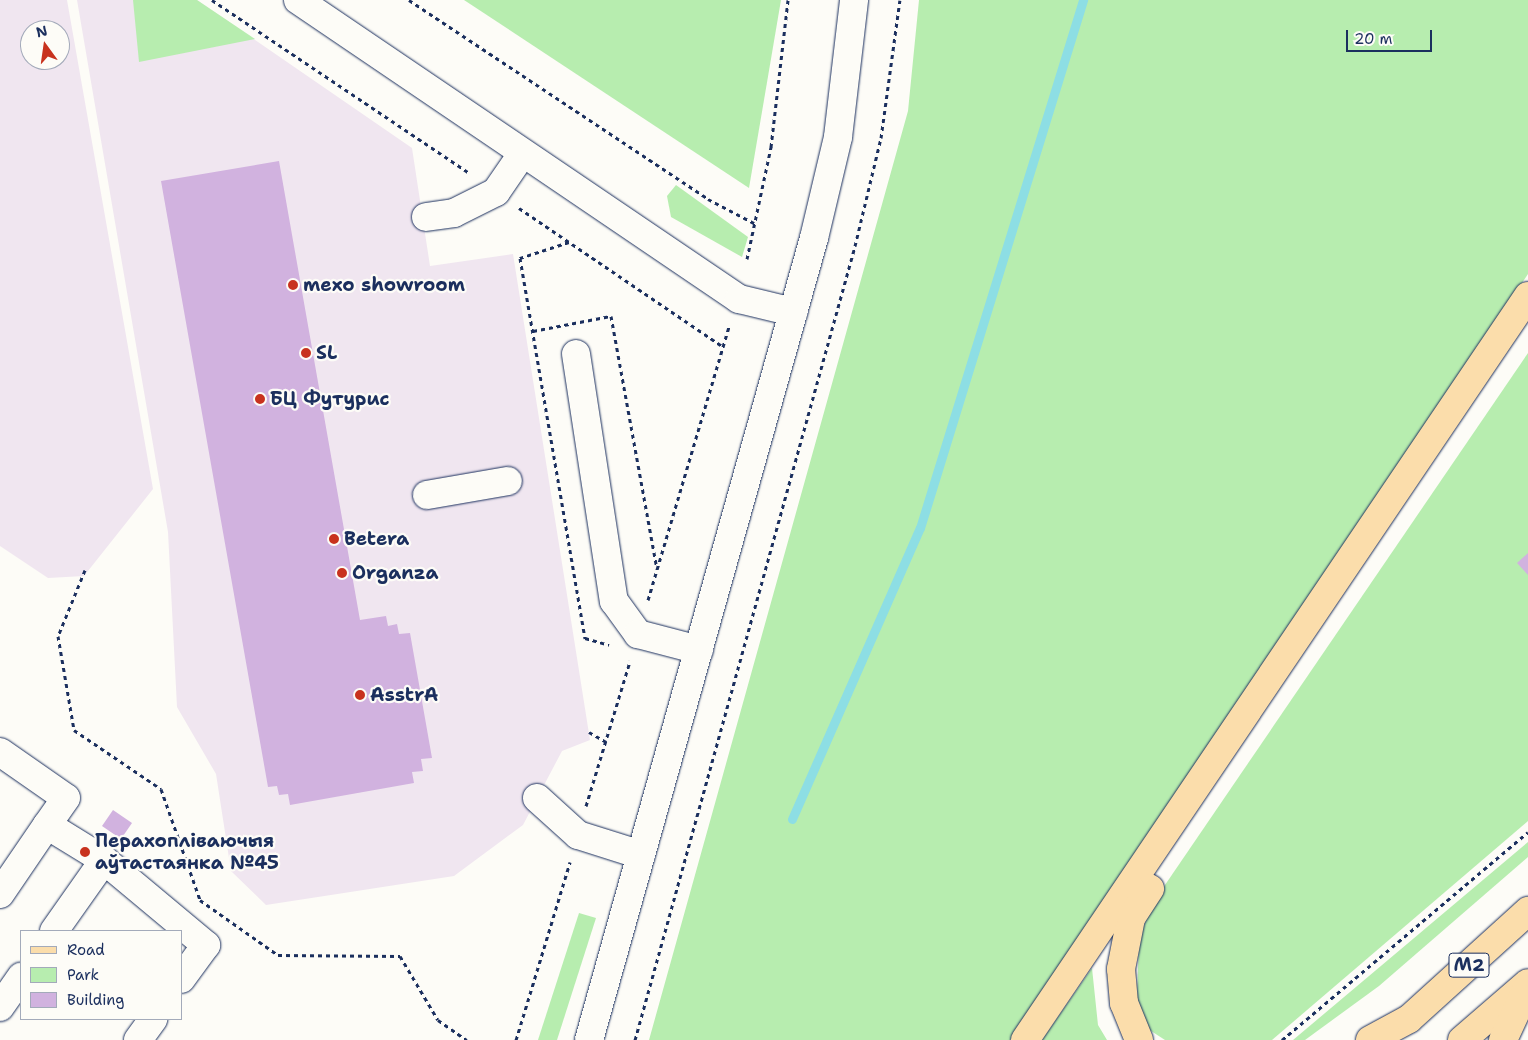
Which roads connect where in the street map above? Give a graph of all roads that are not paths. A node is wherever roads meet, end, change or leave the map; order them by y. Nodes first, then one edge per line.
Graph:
1 (298, 0) edge
2 (854, 0) edge
3 (522, 154) junction
4 (426, 217) dead end
5 (1528, 296) edge
6 (793, 312) junction
7 (1528, 325) edge
8 (576, 354) dead end
9 (508, 480) dead end
10 (427, 495) dead end
11 (699, 650) junction
12 (0, 752) edge
13 (537, 798) dead end
14 (47, 825) junction
15 (641, 855) junction
16 (104, 860) junction
17 (0, 894) edge
18 (1528, 911) edge
19 (55, 930) edge
20 (20, 978) edge
21 (182, 978) edge
22 (1528, 985) edge
23 (0, 1007) edge
24 (1410, 1019) junction
25 (152, 1020) edge
26 (138, 1040) edge
27 (589, 1040) edge
28 (1025, 1040) edge
29 (1139, 1040) edge
30 (1370, 1040) edge
31 (1386, 1040) edge
32 (1462, 1040) edge
33 (1503, 1040) edge

1 - 3 lane
2 - 6 lane
3 - 4 lane
3 - 6 lane
5 - 28 main road
6 - 11 lane
7 - 29 main road
8 - 11 lane
9 - 10 lane
11 - 15 lane
12 - 14 lane
13 - 15 lane
14 - 16 lane
14 - 17 lane
15 - 27 lane
16 - 19 lane
16 - 21 lane
18 - 24 main road, М2
20 - 23 lane
22 - 32 main road, М2
22 - 33 main road
24 - 30 main road
24 - 31 main road, М2
25 - 26 lane

